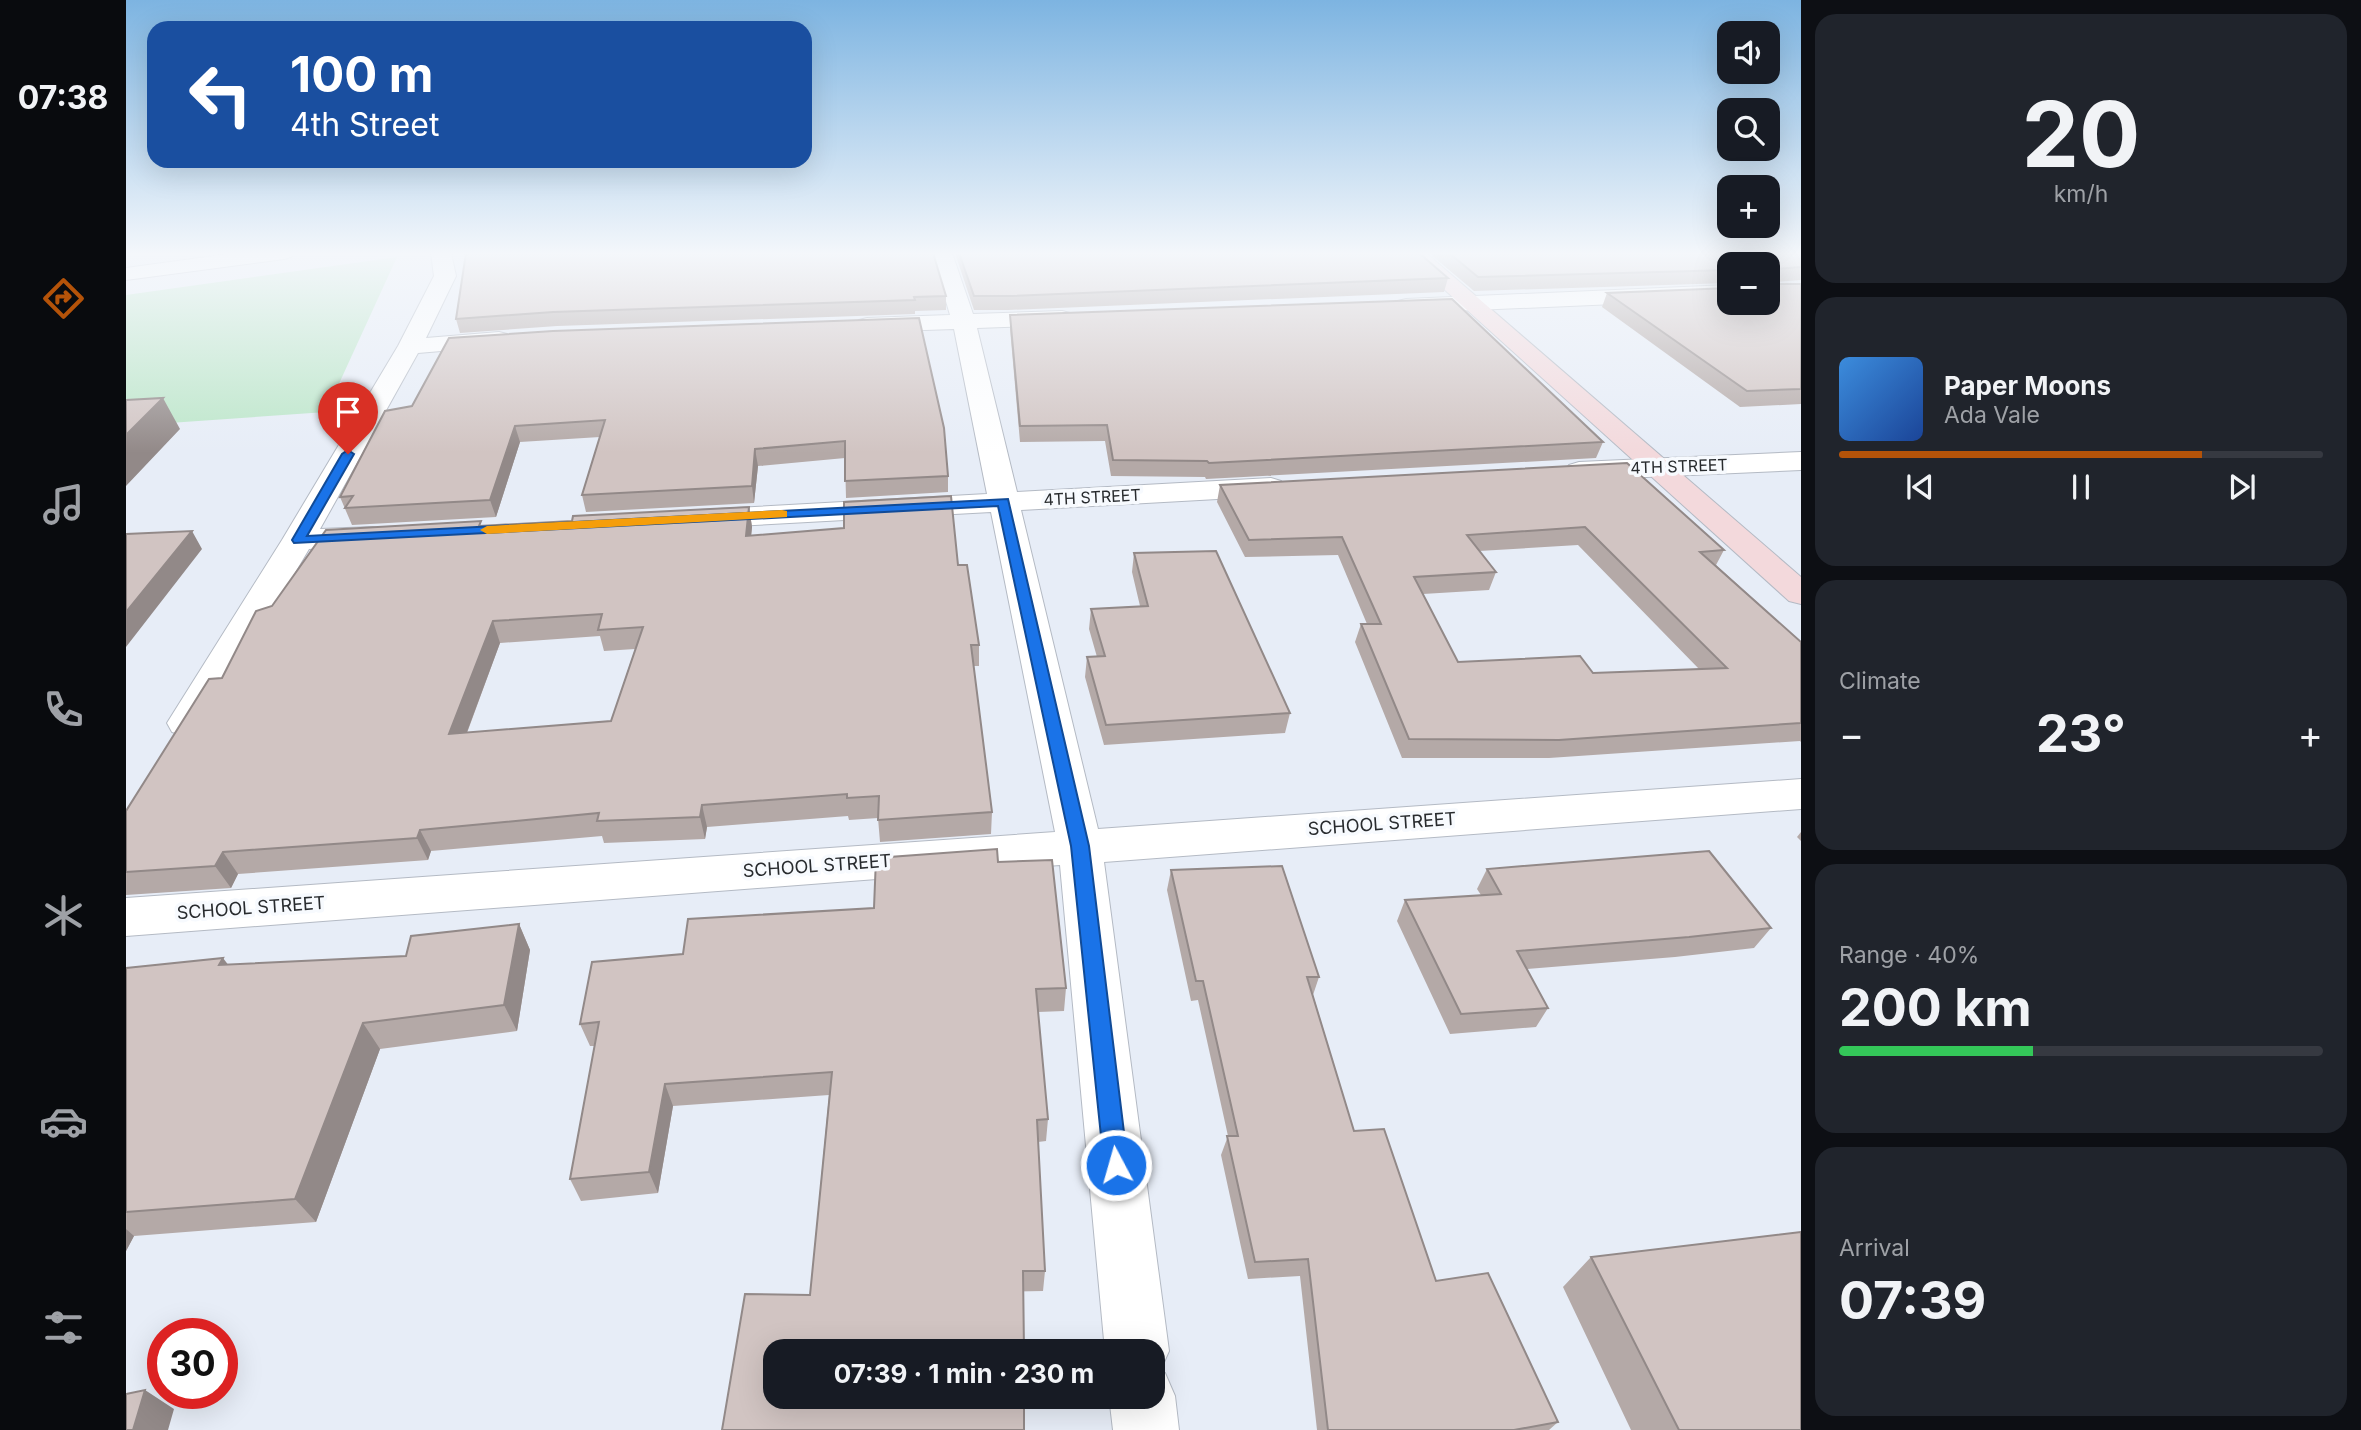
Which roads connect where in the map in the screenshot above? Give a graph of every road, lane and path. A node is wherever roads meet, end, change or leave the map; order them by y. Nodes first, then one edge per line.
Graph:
1 (423, 320) edge
2 (1020, 320) edge
3 (1489, 320) edge
4 (964, 322) junction
5 (842, 326) edge
6 (517, 338) edge
7 (410, 346) junction
8 (1801, 461) edge
9 (1656, 467) junction
10 (1545, 472) edge
11 (1295, 486) edge
12 (1004, 502) junction
13 (672, 520) edge
14 (395, 535) edge
15 (298, 540) junction
16 (1801, 593) edge
17 (169, 750) edge
18 (1801, 793) edge
19 (1080, 846) junction
20 (126, 917) edge
21 (1136, 1339) edge
22 (1144, 1409) edge
23 (1146, 1430) edge

1 - 7 street
2 - 4 street
3 - 9 main road
4 - 5 street
4 - 12 street
6 - 7 street
7 - 15 street
8 - 9 street, 4TH STREET
9 - 10 street, 4TH STREET
9 - 16 main road
11 - 12 street, 4TH STREET
12 - 13 street, 4TH STREET
12 - 19 street
14 - 15 street
15 - 17 street
18 - 19 street, SCHOOL STREET
19 - 20 street, SCHOOL STREET
19 - 21 street
22 - 23 street

